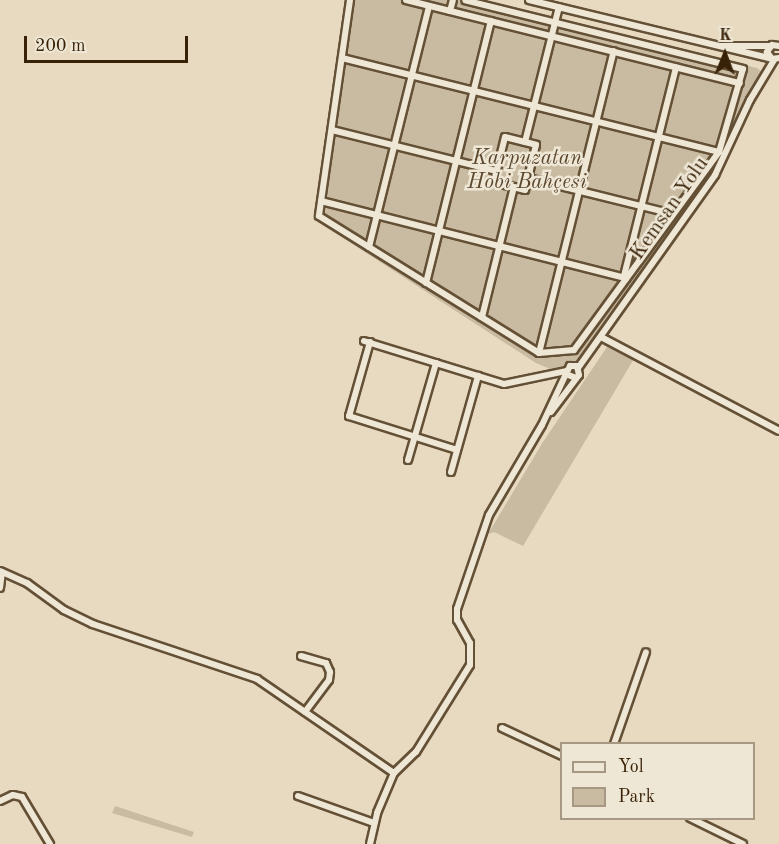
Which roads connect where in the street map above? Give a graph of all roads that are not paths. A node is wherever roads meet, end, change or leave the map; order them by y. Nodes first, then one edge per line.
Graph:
1 (350, 0) edge
2 (406, 0) edge
3 (453, 0) edge
4 (465, 0) edge
5 (529, 0) edge
6 (429, 6) junction
7 (559, 7) junction
8 (450, 11) junction
9 (491, 21) junction
10 (555, 22) junction
11 (552, 36) junction
12 (714, 45) junction
13 (775, 45) edge
14 (659, 48) junction
15 (614, 51) junction
16 (342, 58) junction
17 (777, 59) edge
18 (656, 62) junction
19 (676, 67) junction
20 (412, 76) junction
21 (740, 83) junction
22 (474, 91) junction
23 (534, 106) junction
24 (596, 121) junction
25 (332, 130) junction
26 (658, 137) junction
27 (525, 142) junction
28 (394, 145) junction
29 (719, 152) junction
30 (456, 161) junction
31 (497, 171) junction
32 (528, 178) junction
33 (514, 187) junction
34 (579, 191) junction
35 (321, 201) junction
36 (641, 206) junction
37 (673, 214) junction
38 (377, 215) junction
39 (439, 230) junction
40 (500, 245) junction
41 (369, 247) junction
42 (562, 261) junction
43 (625, 277) junction
44 (426, 283) junction
45 (482, 317) junction
46 (601, 337) junction
47 (539, 353) junction
48 (436, 363) junction
49 (578, 368) junction
50 (566, 372) junction
51 (478, 376) junction
52 (576, 378) junction
53 (542, 425) junction
54 (779, 431) edge
55 (414, 437) junction
56 (457, 450) junction
57 (408, 460) dead end
58 (451, 472) dead end
59 (1, 572) edge
60 (0, 588) edge
61 (646, 652) dead end
62 (302, 656) dead end
63 (305, 712) junction
64 (502, 728) dead end
65 (615, 742) edge
66 (560, 756) edge
67 (394, 773) junction
68 (298, 796) dead end
69 (0, 801) edge
70 (692, 820) edge
71 (374, 822) junction
72 (50, 844) edge
73 (369, 844) edge
74 (743, 844) edge

1 - 16 street
2 - 6 street
3 - 8 street
4 - 10 street
5 - 7 street
6 - 8 street
6 - 20 street
7 - 10 street
7 - 12 street
8 - 9 street
9 - 11 street
9 - 22 street
10 - 11 street
10 - 14 street
11 - 15 street
11 - 23 street
12 - 13 street
12 - 17 street
13 - 17 street
14 - 18 street
14 - 21 street
15 - 18 street
15 - 24 street
16 - 20 street
16 - 25 street
17 - 46 street, Kemsan Yolu
18 - 19 street
19 - 21 street
19 - 26 street
20 - 22 street
20 - 28 street
21 - 29 street
22 - 23 street
22 - 30 street
23 - 24 street
23 - 27 street
24 - 26 street
24 - 34 street
25 - 28 street
25 - 35 street
26 - 29 street
26 - 36 street
27 - 31 street
27 - 32 street
28 - 30 street
28 - 38 street
29 - 37 street
30 - 31 street
30 - 39 street
31 - 33 street
32 - 33 street
32 - 34 street
33 - 40 street
34 - 36 street
34 - 42 street
35 - 38 street
35 - 41 street
36 - 37 street
36 - 43 street
37 - 43 street
38 - 39 street
38 - 41 street
39 - 40 street
39 - 44 street
40 - 42 street
40 - 45 street
41 - 44 street
42 - 43 street
42 - 47 street
43 - 47 street
44 - 45 street
45 - 47 street
46 - 49 street, Kemsan Yolu
46 - 54 street
48 - 51 street
48 - 55 street
48 - 55 street
49 - 50 street
49 - 52 street
50 - 51 street
50 - 52 street
50 - 53 street
51 - 56 street
52 - 53 street
53 - 67 street
55 - 56 street
55 - 57 street
56 - 58 street
59 - 60 street
59 - 63 street
61 - 65 street
62 - 63 street
63 - 67 street
64 - 66 street
67 - 71 street
68 - 71 street
69 - 72 street
70 - 74 street
71 - 73 street

